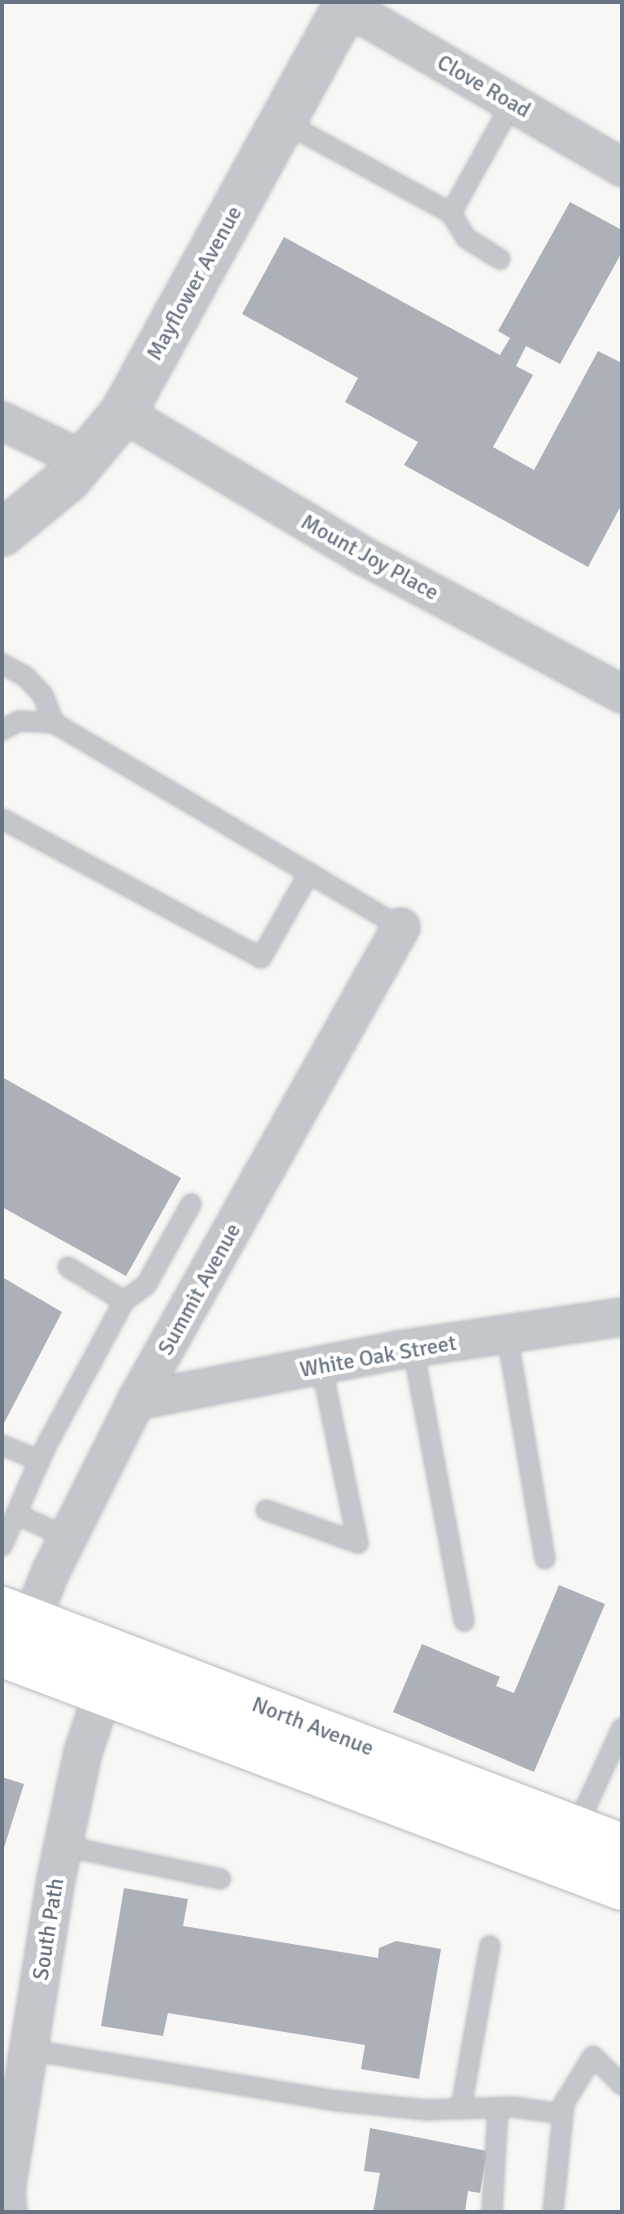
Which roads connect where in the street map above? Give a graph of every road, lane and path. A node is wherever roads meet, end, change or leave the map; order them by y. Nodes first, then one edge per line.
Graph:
1 (347, 4) edge
2 (512, 103) junction
3 (282, 121) junction
4 (622, 167) edge
5 (451, 213) junction
6 (500, 259) dead end
7 (123, 413) junction
8 (2, 421) edge
9 (85, 461) junction
10 (2, 533) edge
11 (2, 664) edge
12 (622, 694) edge
13 (54, 723) junction
14 (2, 730) edge
15 (2, 819) edge
16 (309, 873) junction
17 (401, 927) joint
18 (191, 1204) dead end
19 (68, 1267) dead end
20 (124, 1301) junction
21 (622, 1317) edge
22 (507, 1334) junction
23 (413, 1348) junction
24 (321, 1365) junction
25 (136, 1401) junction
26 (2, 1445) edge
27 (40, 1461) junction
28 (266, 1510) dead end
29 (16, 1514) junction
30 (68, 1538) junction
31 (2, 1546) edge
32 (545, 1559) dead end
33 (16, 1613) edge
34 (464, 1621) dead end
35 (10, 1658) edge
36 (110, 1672) junction
37 (622, 1728) edge
38 (576, 1828) junction
39 (64, 1846) junction
40 (622, 1846) edge
41 (221, 1879) dead end
42 (622, 1888) edge
43 (490, 1946) dead end
44 (29, 2050) junction
45 (622, 2085) edge
46 (498, 2107) junction
47 (461, 2108) junction
48 (563, 2114) junction
49 (8, 2212) edge
50 (492, 2212) edge
51 (553, 2212) edge

1 - 2 street, Clove Road
1 - 3 street, Mayflower Avenue
2 - 4 street, Clove Road
2 - 5 lane
3 - 5 lane
3 - 7 street, Mayflower Avenue
5 - 6 lane
7 - 9 street, Mayflower Avenue
7 - 12 street, Mount Joy Place
8 - 9 street
9 - 10 street, Mayflower Avenue
11 - 13 lane
13 - 14 lane
13 - 16 lane
15 - 16 lane
16 - 17 lane
17 - 25 street, Summit Avenue
18 - 20 lane
19 - 20 lane
20 - 27 lane
21 - 22 street, White Oak Street
22 - 23 street, White Oak Street
22 - 32 lane
23 - 24 street, White Oak Street
23 - 34 lane
24 - 25 street, White Oak Street
24 - 28 lane
25 - 30 street, Summit Avenue
26 - 27 lane
27 - 29 lane
29 - 30 lane
29 - 31 lane
30 - 33 street, Summit Avenue
33 - 35 street, Summit Avenue
33 - 36 main road, North Avenue
35 - 36 main road, North Avenue
36 - 38 main road, North Avenue
36 - 39 street, South Path
36 - 42 main road, North Avenue
37 - 38 lane
38 - 40 main road, North Avenue
39 - 41 lane
39 - 44 street, South Path
43 - 47 lane
44 - 47 lane
44 - 49 street, South Path
45 - 48 lane
46 - 47 lane
46 - 48 lane
46 - 50 lane
48 - 51 lane

